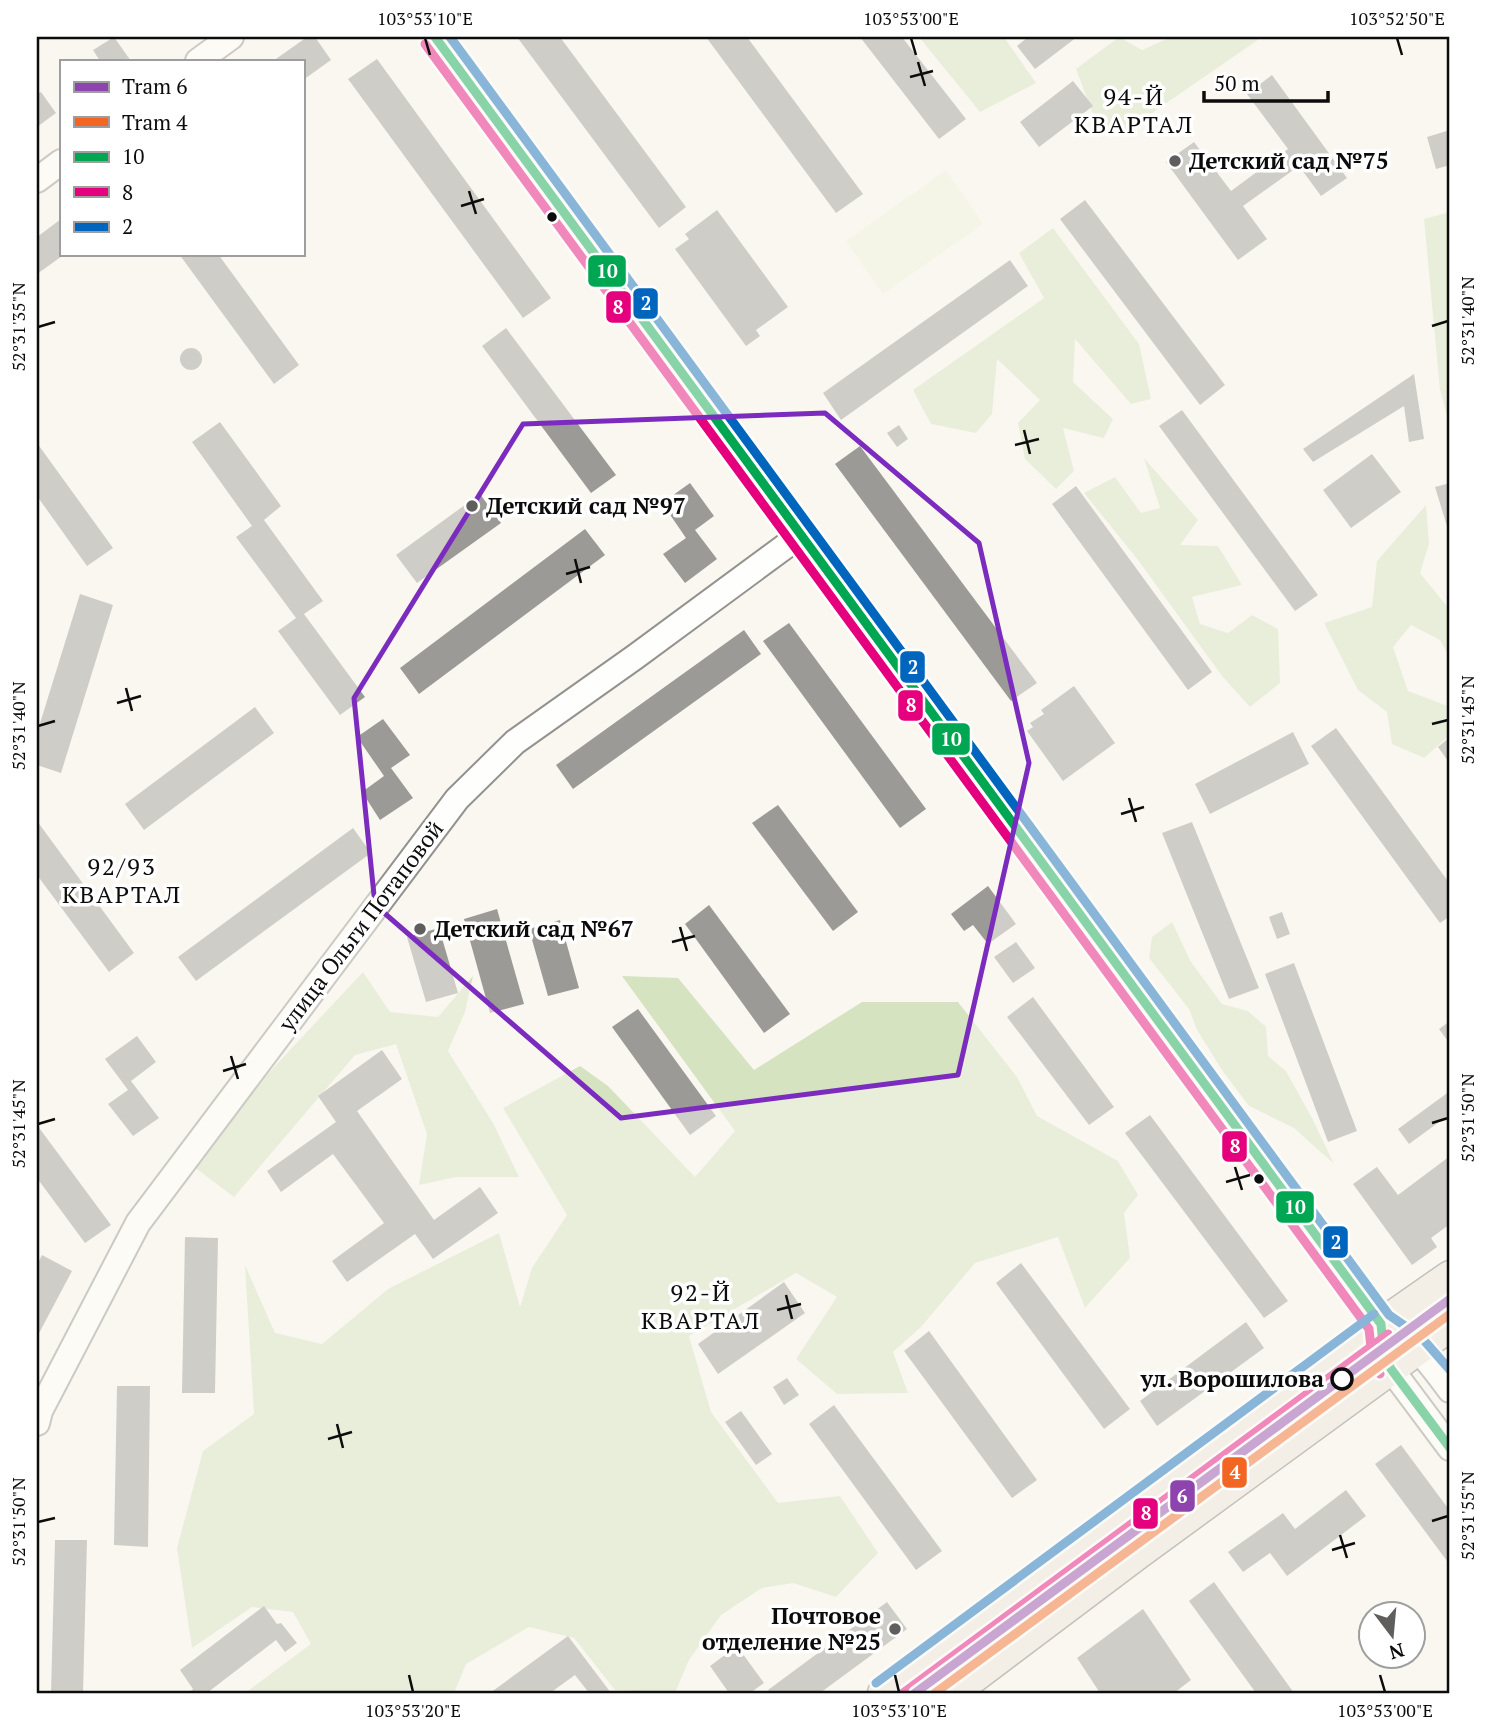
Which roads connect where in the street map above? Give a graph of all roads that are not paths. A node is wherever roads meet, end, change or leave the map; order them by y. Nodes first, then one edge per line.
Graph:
1 (231, 37) edge
2 (435, 37) edge
3 (199, 60) edge
4 (60, 163) edge
5 (37, 180) edge
6 (802, 534) junction
7 (1450, 1276) edge
8 (1381, 1324) junction
9 (1450, 1326) edge
10 (1420, 1350) junction
11 (1391, 1370) junction
12 (1450, 1390) edge
13 (37, 1423) edge
14 (1450, 1448) edge
15 (1030, 1584) junction
16 (1054, 1617) junction
17 (883, 1693) edge
18 (953, 1693) edge

1 - 3 street
2 - 6 street
4 - 5 street
6 - 8 street
6 - 13 street, улица Ольги Потаповой
7 - 8 main road
8 - 10 street
8 - 11 street
8 - 15 main road
9 - 10 main road
10 - 11 main road
10 - 12 street
11 - 14 street
11 - 16 main road
15 - 16 street
15 - 17 main road
16 - 18 main road

